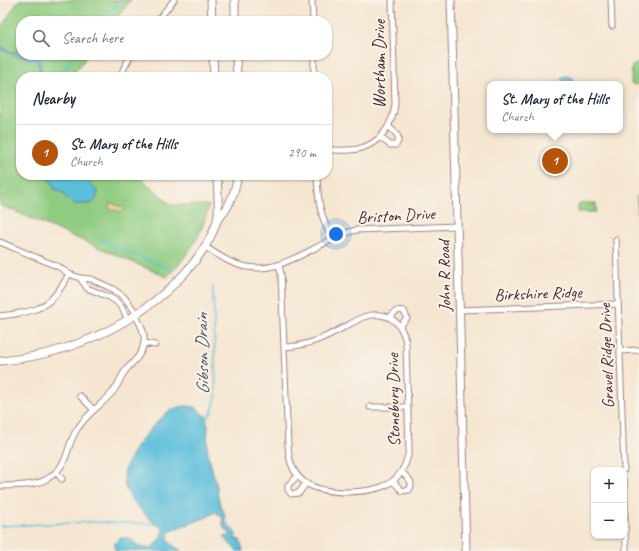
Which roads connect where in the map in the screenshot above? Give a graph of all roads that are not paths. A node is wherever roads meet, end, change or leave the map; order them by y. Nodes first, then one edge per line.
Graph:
1 (174, 0) edge
2 (212, 0) edge
3 (235, 0) edge
4 (312, 0) edge
5 (392, 0) edge
6 (451, 0) edge
7 (611, 0) edge
8 (161, 16) edge
9 (212, 16) edge
10 (236, 16) edge
11 (313, 16) edge
12 (612, 26) dead end
13 (128, 60) edge
14 (213, 60) edge
15 (236, 60) edge
16 (314, 60) edge
17 (122, 72) edge
18 (214, 72) edge
19 (237, 72) edge
20 (314, 72) edge
21 (389, 127) junction
22 (380, 137) junction
23 (332, 150) edge
24 (217, 180) edge
25 (237, 180) edge
26 (317, 180) edge
27 (217, 220) junction
28 (458, 226) junction
29 (332, 239) junction
30 (616, 240) dead end
31 (0, 242) edge
32 (204, 246) junction
33 (279, 265) junction
34 (69, 274) junction
35 (80, 278) junction
36 (113, 289) junction
37 (109, 297) junction
38 (618, 304) junction
39 (460, 310) junction
40 (136, 315) junction
41 (0, 316) edge
42 (390, 318) junction
43 (128, 320) junction
44 (400, 326) junction
45 (144, 343) junction
46 (155, 345) dead end
47 (284, 347) junction
48 (639, 350) edge
49 (620, 351) junction
50 (0, 361) edge
51 (80, 396) dead end
52 (370, 407) dead end
53 (408, 407) junction
54 (94, 410) junction
55 (624, 467) edge
56 (56, 472) junction
57 (401, 472) junction
58 (298, 476) junction
59 (62, 479) dead end
60 (393, 481) junction
61 (306, 484) junction
62 (0, 486) edge
63 (625, 503) edge
64 (466, 551) edge
65 (626, 551) edge

1 - 8 street
2 - 9 main road
3 - 10 main road
4 - 11 street
5 - 21 street, Wortham Drive
6 - 28 main road, John R Road
7 - 12 street
13 - 17 street
14 - 18 main road
15 - 19 main road
16 - 20 street
21 - 22 street, Wortham Drive
21 - 22 street, Wortham Drive
22 - 23 street, Wortham Drive
24 - 27 main road
25 - 27 main road
26 - 29 street
27 - 32 main road
28 - 29 street, Briston Drive
28 - 39 main road, John R Road
29 - 33 street, Briston Drive
30 - 38 street, Gravel Ridge Drive
31 - 34 street
32 - 33 street, Briston Drive
32 - 40 main road
33 - 47 street, Stonebury Drive
34 - 35 street
34 - 41 street
35 - 36 street
35 - 37 street
36 - 37 street
36 - 40 street
37 - 43 street
38 - 39 street, Birkshire Ridge
38 - 49 street, Gravel Ridge Drive
39 - 64 main road, John R Road
40 - 43 main road
40 - 45 street
42 - 44 street, Stonebury Drive
42 - 44 street, Stonebury Drive
42 - 47 street, Stonebury Drive
43 - 50 main road
44 - 53 street, Stonebury Drive
45 - 46 street
45 - 54 street
47 - 58 street, Stonebury Drive
48 - 49 street
49 - 55 street, Gravel Ridge Drive
51 - 54 street
52 - 53 street
53 - 57 street, Stonebury Drive
54 - 56 street
56 - 59 street
56 - 62 street
57 - 60 street, Stonebury Drive
57 - 60 street, Stonebury Drive
58 - 61 street, Stonebury Drive
58 - 61 street
60 - 61 street, Stonebury Drive
63 - 65 street

